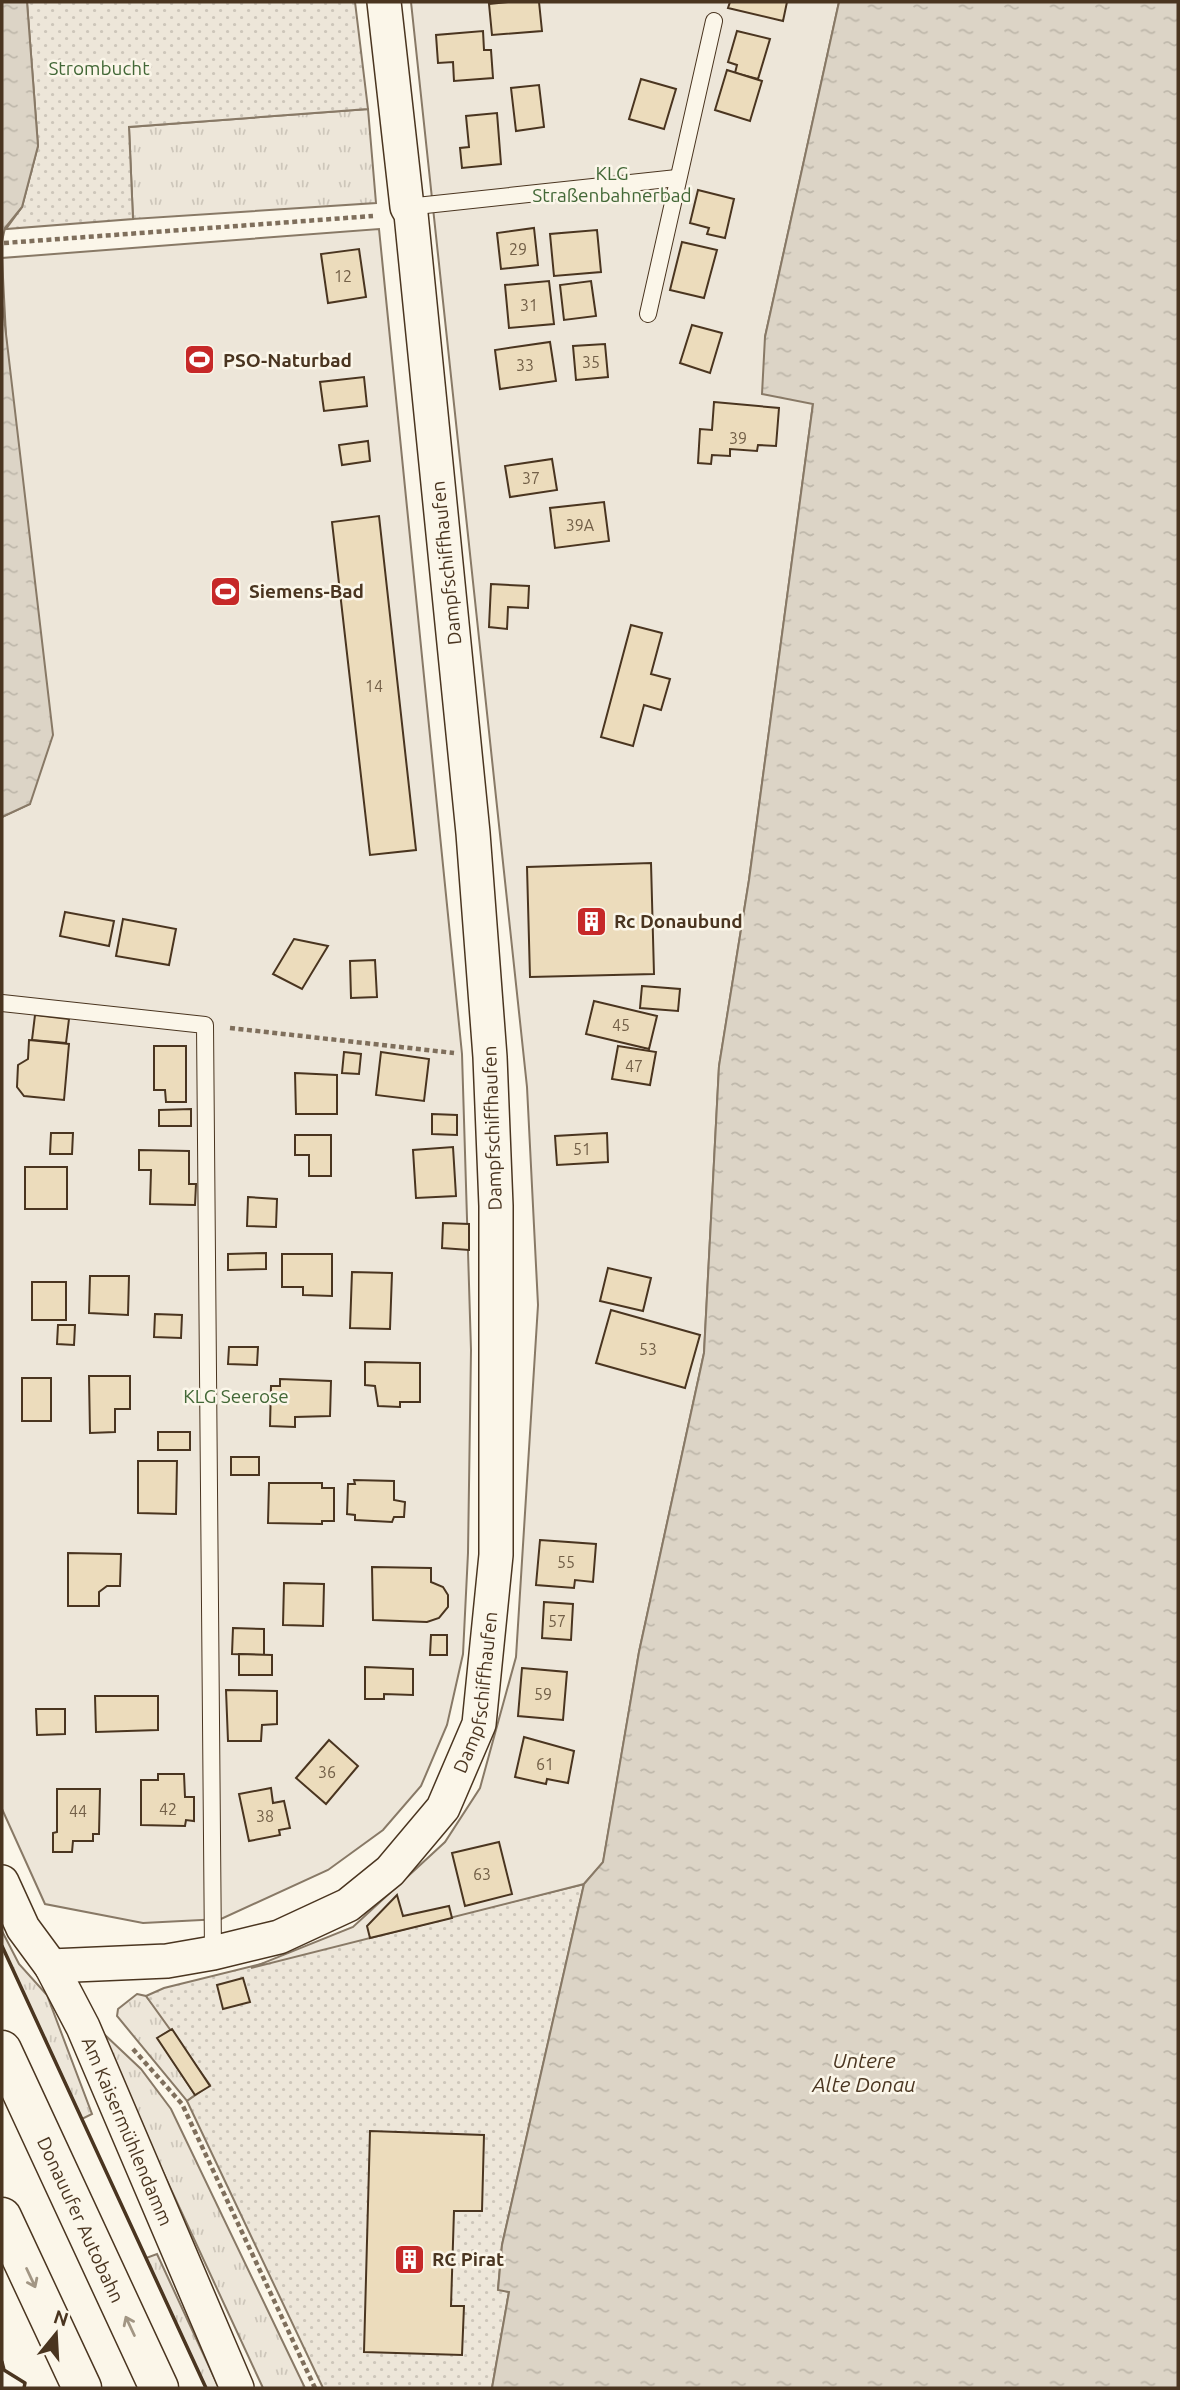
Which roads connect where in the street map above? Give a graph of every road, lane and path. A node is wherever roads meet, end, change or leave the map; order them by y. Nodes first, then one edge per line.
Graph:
1 (384, 2) edge
2 (714, 21) dead end
3 (677, 178) junction
4 (409, 211) junction
5 (4, 243) dead end
6 (648, 314) dead end
7 (2, 1003) edge
8 (205, 1025) junction
9 (489, 1057) junction
10 (2, 1882) edge
11 (213, 1953) junction
12 (51, 1966) junction
13 (129, 2045) dead end
14 (2, 2050) edge
15 (2, 2217) edge
16 (82, 2388) edge
17 (159, 2388) edge
18 (237, 2388) edge
19 (315, 2388) edge

1 - 4 street, Dampfschiffhaufen
2 - 3 lane
3 - 4 lane
3 - 6 lane
4 - 5 path
4 - 9 street, Dampfschiffhaufen
7 - 8 lane
8 - 9 path
8 - 11 lane
9 - 11 street, Dampfschiffhaufen
10 - 12 street, Am Kaisermühlendamm
11 - 12 street, Dampfschiffhaufen
12 - 18 street, Am Kaisermühlendamm
13 - 19 path
17 -> 14 highway, Donauufer Autobahn
15 -> 16 highway

